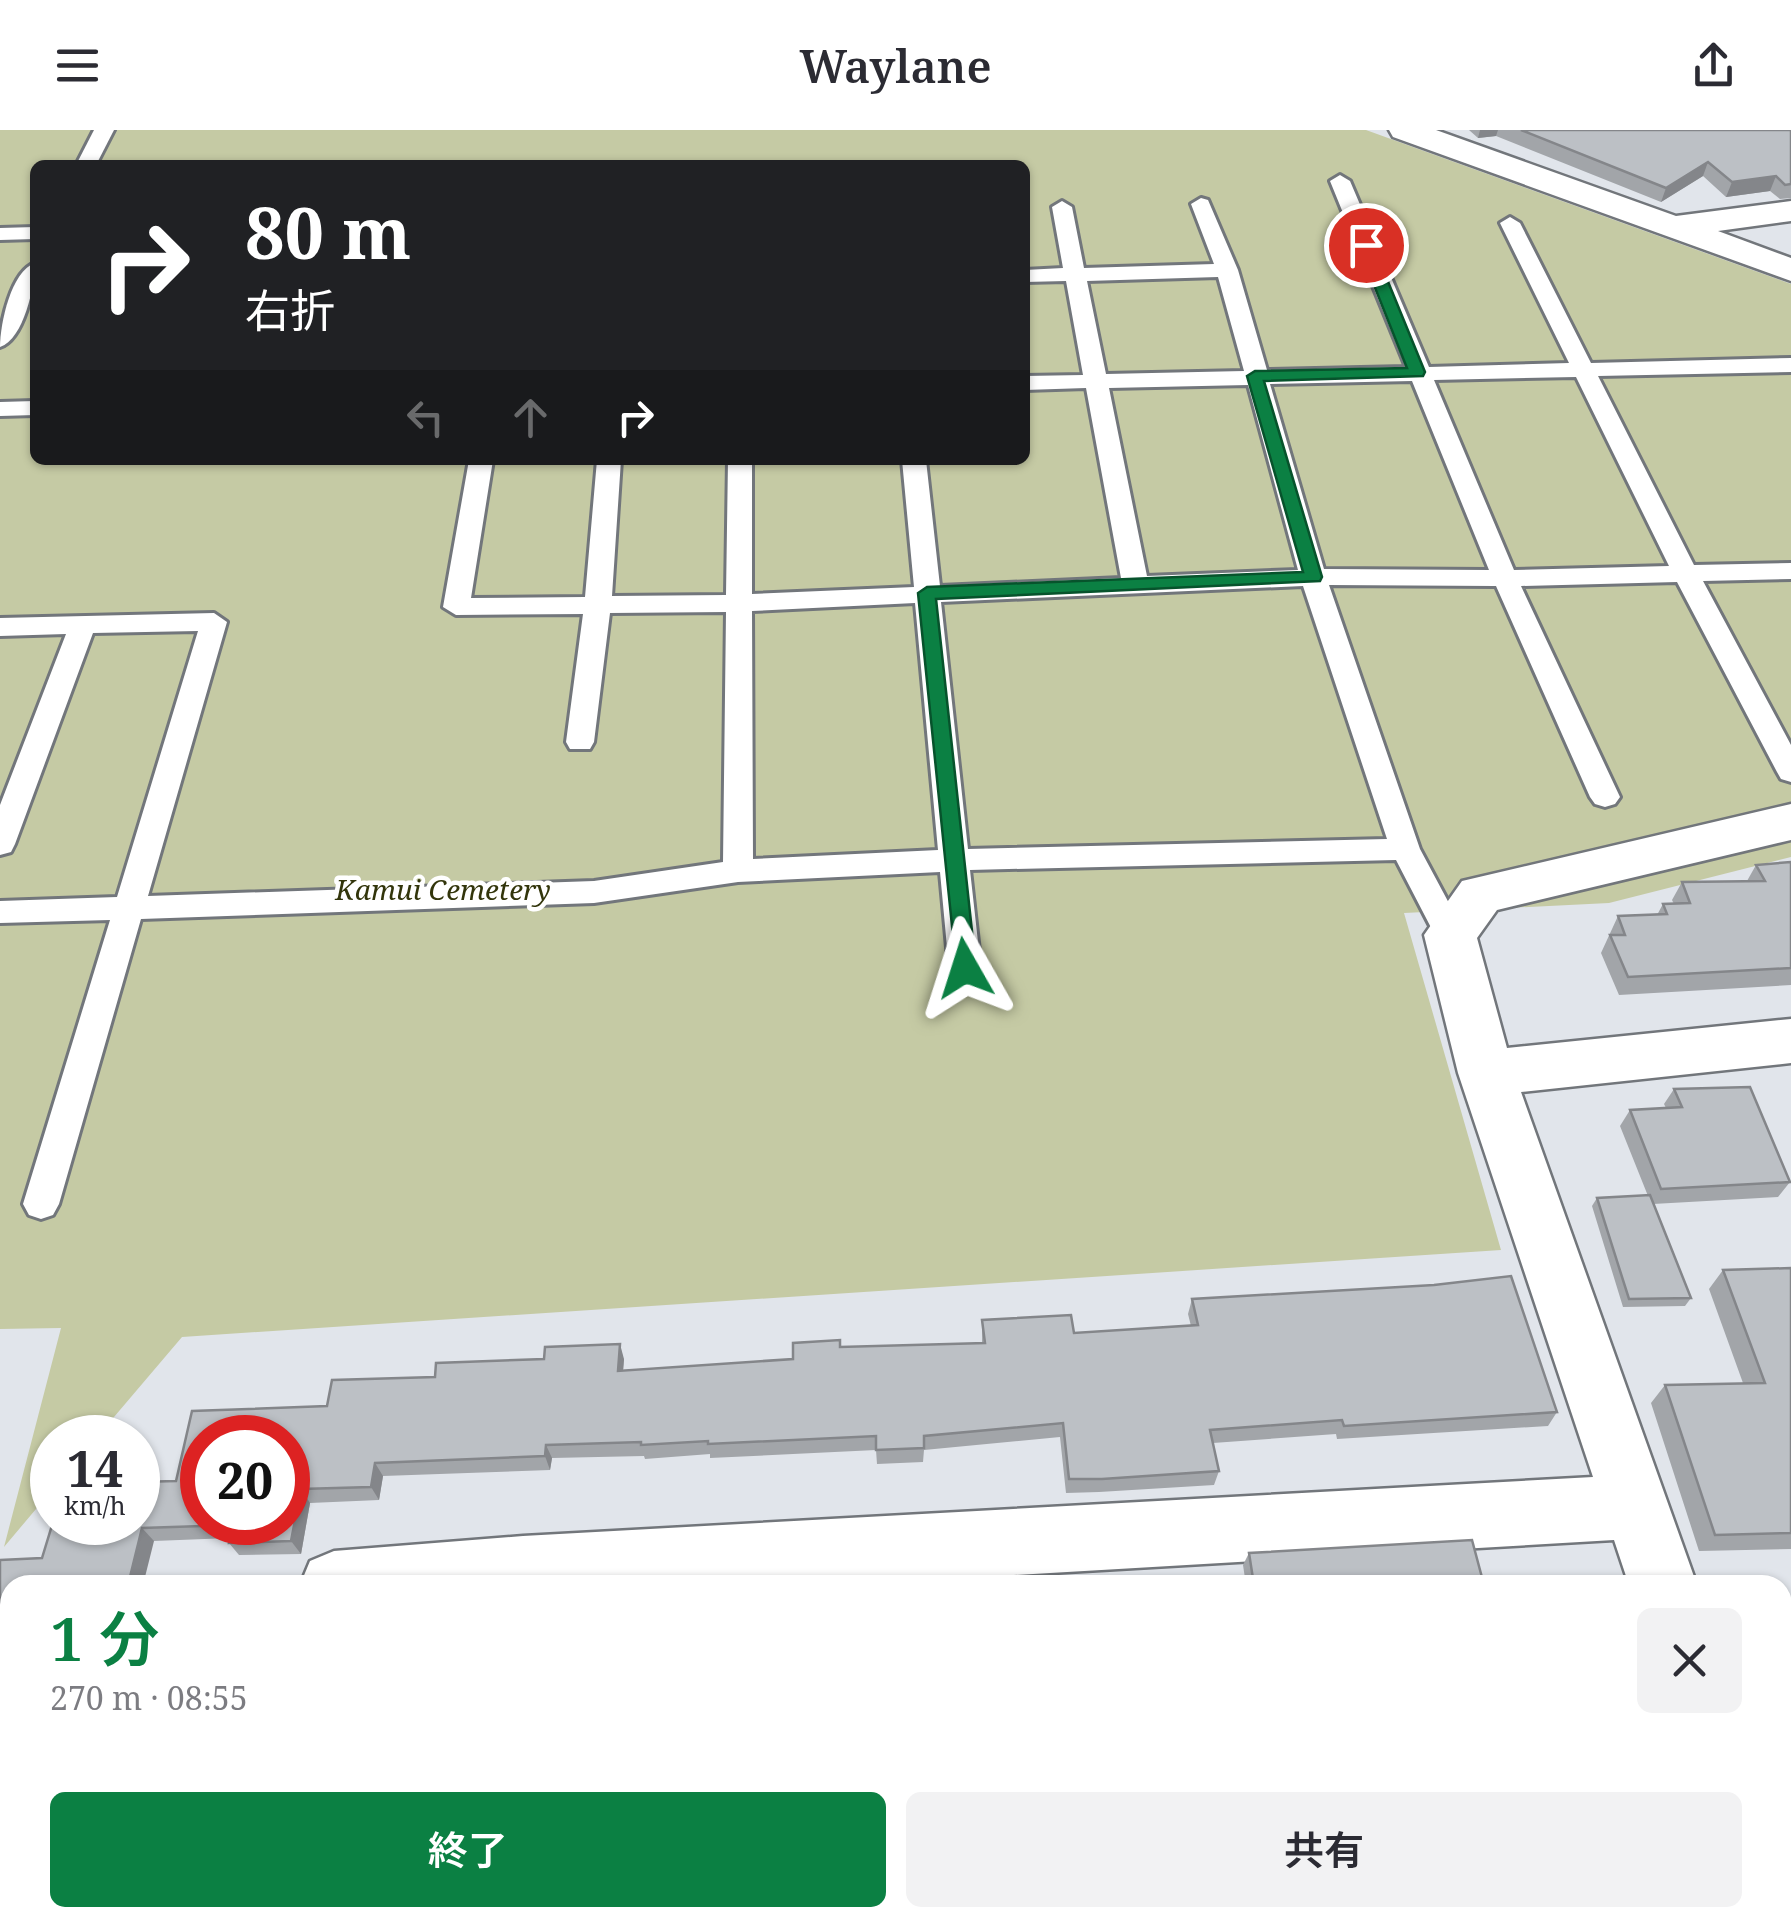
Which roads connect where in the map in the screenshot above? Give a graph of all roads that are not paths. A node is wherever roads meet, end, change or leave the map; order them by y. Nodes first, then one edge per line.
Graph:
1 (104, 130) edge
2 (1405, 130) edge
3 (89, 160) edge
4 (1340, 181) dead end
5 (1201, 204) dead end
6 (1062, 207) dead end
7 (1791, 210) edge
8 (1510, 223) dead end
9 (1669, 228) junction
10 (30, 233) edge
11 (0, 234) edge
12 (1227, 270) junction
13 (1791, 270) edge
14 (1074, 274) junction
15 (1030, 276) edge
16 (30, 279) edge
17 (0, 340) edge
18 (1791, 366) edge
19 (1582, 371) junction
20 (1417, 372) junction
21 (1255, 376) junction
22 (1094, 380) junction
23 (1030, 383) edge
24 (30, 408) edge
25 (0, 409) edge
26 (480, 465) edge
27 (609, 465) edge
28 (740, 465) edge
29 (914, 465) edge
30 (1791, 571) edge
31 (1685, 572) junction
32 (1313, 577) junction
33 (1505, 578) junction
34 (1135, 583) junction
35 (927, 593) junction
36 (742, 602) junction
37 (598, 603) junction
38 (83, 625) junction
39 (0, 627) edge
40 (580, 742) dead end
41 (1791, 772) edge
42 (1606, 797) dead end
43 (1791, 822) edge
44 (0, 844) edge
45 (1404, 848) junction
46 (952, 860) junction
47 (738, 871) junction
48 (130, 906) junction
49 (0, 912) edge
50 (1450, 935) junction
51 (965, 968) dead end
52 (1791, 1041) edge
53 (1486, 1074) junction
54 (41, 1204) dead end
55 (1633, 1507) junction
56 (466, 1575) edge
57 (1659, 1575) edge

1 - 3 lane
2 - 9 street
4 - 20 lane
5 - 12 lane
6 - 14 lane
7 - 9 street
8 - 19 lane
9 - 13 street
10 - 11 lane
12 - 14 lane
12 - 21 lane
14 - 15 lane
14 - 22 lane
16 - 17 lane
18 - 19 lane
19 - 20 lane
19 - 31 lane
20 - 21 lane
20 - 33 lane
21 - 22 lane
21 - 32 lane
22 - 23 lane
22 - 34 lane
24 - 25 lane
26 - 37 lane
27 - 37 lane
28 - 36 lane
29 - 35 lane
30 - 31 lane
31 - 33 lane
31 - 41 lane
32 - 33 lane
32 - 34 lane
32 - 45 lane
33 - 42 lane
34 - 35 lane
35 - 36 lane
35 - 46 lane
36 - 37 lane
36 - 47 lane
37 - 40 lane
38 - 39 lane
38 - 44 lane
38 - 48 lane
43 - 50 street
45 - 46 lane
45 - 50 lane
46 - 47 lane
46 - 51 lane
47 - 48 lane
48 - 49 lane
48 - 54 lane
50 - 53 street
52 - 53 street
53 - 55 street
55 - 56 street
55 - 57 street

